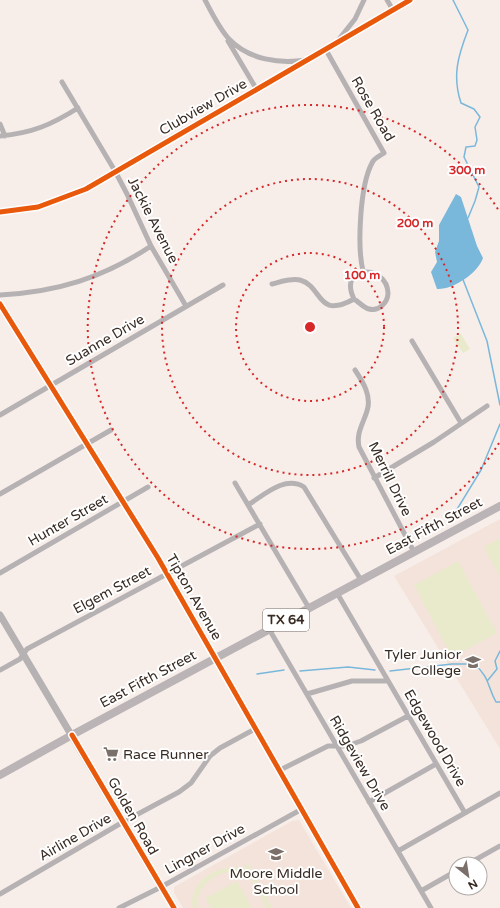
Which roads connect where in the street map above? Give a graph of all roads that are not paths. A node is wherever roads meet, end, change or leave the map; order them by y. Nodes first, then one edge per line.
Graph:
1 (205, 0) edge
2 (364, 0) edge
3 (387, 0) edge
4 (410, 0) edge
5 (393, 10) junction
6 (222, 30) junction
7 (332, 46) junction
8 (326, 50) junction
9 (310, 59) junction
10 (62, 82) dead end
11 (257, 90) junction
12 (78, 108) junction
13 (0, 124) edge
14 (3, 136) edge
15 (115, 171) junction
16 (0, 212) edge
17 (151, 246) junction
18 (363, 271) junction
19 (272, 284) dead end
20 (223, 285) dead end
21 (0, 295) edge
22 (354, 299) junction
23 (0, 304) edge
24 (186, 306) junction
25 (412, 341) dead end
26 (355, 370) dead end
27 (50, 386) junction
28 (487, 406) dead end
29 (0, 415) edge
30 (462, 424) junction
31 (111, 430) dead end
32 (86, 444) junction
33 (374, 478) junction
34 (235, 483) dead end
35 (148, 487) dead end
36 (0, 494) edge
37 (123, 501) junction
38 (248, 505) junction
39 (500, 506) edge
40 (260, 524) junction
41 (414, 552) junction
42 (0, 573) edge
43 (167, 575) junction
44 (361, 580) junction
45 (337, 593) junction
46 (309, 608) junction
47 (0, 614) edge
48 (269, 629) junction
49 (24, 654) junction
50 (214, 658) junction
51 (0, 670) edge
52 (388, 681) junction
53 (307, 694) junction
54 (408, 716) junction
55 (255, 729) junction
56 (72, 735) junction
57 (336, 746) junction
58 (436, 764) junction
59 (280, 770) junction
60 (0, 775) edge
61 (500, 793) edge
62 (369, 802) junction
63 (302, 809) junction
64 (465, 813) junction
65 (123, 822) junction
66 (500, 846) edge
67 (398, 851) junction
68 (482, 856) edge
69 (448, 875) edge
70 (161, 887) junction
71 (421, 890) junction
72 (0, 894) edge
73 (119, 908) edge
74 (174, 908) edge
75 (358, 908) edge
76 (431, 908) edge

1 - 6 street
2 - 7 street
3 - 5 street
4 - 5 street, Clubview Drive
5 - 7 street, Clubview Drive
6 - 9 street
6 - 11 street
7 - 8 street, Clubview Drive
8 - 9 street, Clubview Drive
8 - 18 street, Rose Road
9 - 11 street, Clubview Drive
10 - 12 street, Jackie Avenue
11 - 15 street, Clubview Drive
12 - 14 street
12 - 15 street, Jackie Avenue
13 - 14 street
15 - 16 street, Clubview Drive
15 - 17 street, Jackie Avenue
17 - 21 street
17 - 24 street, Jackie Avenue
18 - 22 street
18 - 22 street
19 - 22 street
20 - 24 street, Suanne Drive
23 - 27 street, Tipton Avenue
24 - 27 street, Suanne Drive
25 - 30 street
26 - 33 street, Merrill Drive
27 - 29 street, Suanne Drive
27 - 32 street, Tipton Avenue
28 - 30 street
30 - 33 street
31 - 32 street
32 - 36 street
32 - 37 street, Tipton Avenue
33 - 41 street, Merrill Drive
34 - 38 street
35 - 37 street, Hunter Street
37 - 42 street, Hunter Street
37 - 43 street, Tipton Avenue
38 - 40 street
38 - 44 street
39 - 41 main road, East Fifth Street / TX 64
40 - 43 street, Elgem Street
40 - 46 street
41 - 44 main road, East Fifth Street / TX 64
43 - 49 street, Elgem Street
43 - 50 street, Tipton Avenue
44 - 45 main road, East Fifth Street / TX 64
45 - 46 main road, East Fifth Street / TX 64
45 - 52 street, Edgewood Drive
46 - 48 main road, East Fifth Street / TX 64
47 - 49 street, Golden Road
48 - 50 main road, East Fifth Street / TX 64
48 - 53 street, Ridgeview Drive
49 - 51 street, Elgem Street
49 - 56 street, Golden Road
50 - 55 street, Tipton Avenue
50 - 56 main road, East Fifth Street / TX 64
52 - 53 street
52 - 54 street, Edgewood Drive
53 - 57 street, Ridgeview Drive
54 - 57 street
54 - 58 street, Edgewood Drive
55 - 59 street, Tipton Avenue
55 - 65 street, Airline Drive
56 - 60 main road, East Fifth Street / TX 64
56 - 65 street, Golden Road
57 - 59 street
57 - 62 street, Ridgeview Drive
58 - 62 street
58 - 64 street, Edgewood Drive
59 - 63 street, Tipton Avenue
61 - 64 street
62 - 67 street, Ridgeview Drive
63 - 70 street, Lingner Drive
63 - 75 street, Tipton Avenue
64 - 67 street
65 - 70 street, Golden Road
65 - 72 street, Airline Drive
66 - 68 street
67 - 71 street, Ridgeview Drive
69 - 71 street
70 - 73 street, Lingner Drive
70 - 74 street, Golden Road
71 - 76 street, Ridgeview Drive

